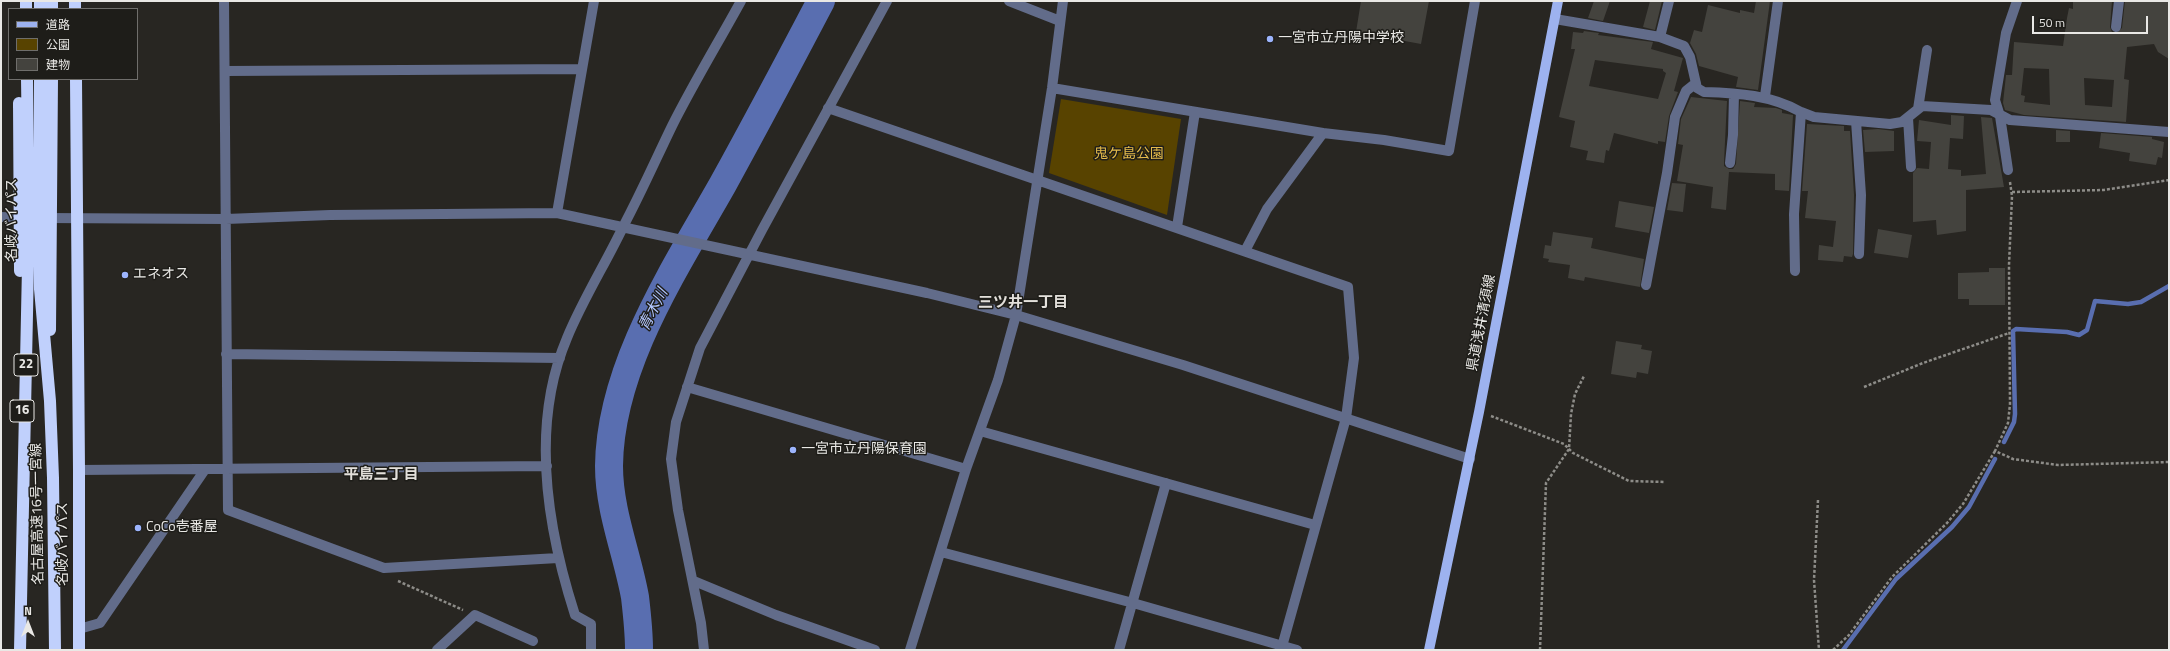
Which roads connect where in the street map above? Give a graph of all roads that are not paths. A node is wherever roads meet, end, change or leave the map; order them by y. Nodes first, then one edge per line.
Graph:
1 (224, 1) edge
2 (594, 1) edge
3 (887, 1) edge
4 (1009, 1) edge
5 (1062, 1) edge
6 (1475, 1) edge
7 (1558, 1) edge
8 (1669, 1) edge
9 (1778, 1) edge
10 (2017, 1) edge
11 (2119, 1) edge
12 (739, 2) edge
13 (1554, 19) junction
14 (1060, 21) junction
15 (2116, 27) dead end
16 (1660, 36) junction
17 (1927, 50) dead end
18 (582, 69) junction
19 (224, 71) junction
20 (20, 80) edge
21 (27, 80) edge
22 (40, 80) edge
23 (52, 80) edge
24 (76, 80) edge
25 (1696, 83) junction
26 (1052, 88) junction
27 (1734, 94) junction
28 (1765, 96) junction
29 (828, 108) junction
30 (1918, 109) junction
31 (1195, 112) junction
32 (1801, 112) junction
33 (2000, 116) junction
34 (1908, 118) junction
35 (1856, 121) junction
36 (2169, 132) edge
37 (1323, 133) junction
38 (1730, 163) dead end
39 (1911, 167) dead end
40 (2008, 170) road end
41 (1038, 180) junction
42 (557, 213) junction
43 (1, 217) edge
44 (29, 218) junction
45 (77, 218) junction
46 (226, 219) junction
47 (624, 227) junction
48 (1177, 227) junction
49 (1245, 251) junction
50 (1859, 254) dead end
51 (749, 255) junction
52 (1795, 271) dead end
53 (1646, 285) dead end
54 (1016, 315) junction
55 (226, 354) junction
56 (560, 358) junction
57 (687, 387) junction
58 (50, 401) junction
59 (1346, 418) junction
60 (980, 431) junction
61 (1470, 460) junction
62 (547, 466) junction
63 (966, 469) junction
64 (79, 470) junction
65 (204, 470) junction
66 (227, 470) junction
67 (1166, 483) junction
68 (1315, 525) junction
69 (941, 552) junction
70 (558, 558) junction
71 (694, 581) junction
72 (1133, 603) junction
73 (78, 629) junction
74 (533, 641) dead end
75 (1281, 648) edge
76 (20, 650) edge
77 (24, 650) edge
78 (55, 650) edge
79 (79, 650) edge
80 (437, 650) edge
81 (591, 650) edge
82 (704, 650) edge
83 (875, 650) edge
84 (910, 650) edge
85 (1119, 650) edge
86 (1297, 650) edge
87 (1429, 650) edge

1 - 19 street
2 - 18 street
3 - 29 street
4 - 14 street
5 - 14 street
6 - 37 street
7 - 13 main road, 県道浅井清須線
8 - 16 street
9 - 28 street
10 - 33 street
11 - 15 street
12 - 47 street
13 - 16 street
13 - 61 main road, 県道浅井清須線
14 - 26 street
16 - 25 street
17 - 30 street
18 - 19 street
18 - 42 street
19 - 46 street
20 - 77 highway, 名古屋高速16号一宮線 / 16
21 - 44 highway, 名岐バイパス / 22
22 - 58 highway
23 - 58 highway, 16
24 - 45 highway, 名岐バイパス
25 - 27 street
25 - 53 street
26 - 31 street
26 - 41 street
27 - 28 street
27 - 38 street
28 - 32 street
29 - 41 street
29 - 51 street
30 - 33 street
30 - 34 street
31 - 37 street
31 - 48 street
32 - 35 street
32 - 52 street
33 - 36 street
33 - 40 street
34 - 35 street
34 - 39 street
35 - 50 street
37 - 49 street
41 - 48 street
41 - 54 street
42 - 46 street
42 - 47 street
43 - 44 street
44 - 45 street
44 - 76 highway, 名岐バイパス / 22
45 - 46 street
45 - 64 highway, 名岐バイパス
46 - 55 street
47 - 51 street
47 - 56 street
48 - 49 street
49 - 59 street
51 - 54 street
51 - 57 street
54 - 59 street
54 - 60 street
55 - 56 street
55 - 66 street
56 - 62 street
57 - 63 street
57 - 71 street
58 - 78 highway, 名古屋高速16号一宮線 / 16
59 - 61 street
59 - 68 street
60 - 63 street
60 - 67 street
61 - 87 main road, 県道浅井清須線
62 - 66 street
62 - 70 street
63 - 69 street
64 - 65 street
64 - 73 highway, 名岐バイパス
65 - 66 street
65 - 73 street
66 - 70 street
67 - 68 street
67 - 72 street
68 - 75 street
69 - 72 street
69 - 84 street
70 - 81 street
71 - 82 street
71 - 83 street
72 - 75 street
72 - 85 street
73 - 79 highway, 名岐バイパス
74 - 80 street
75 - 86 street

